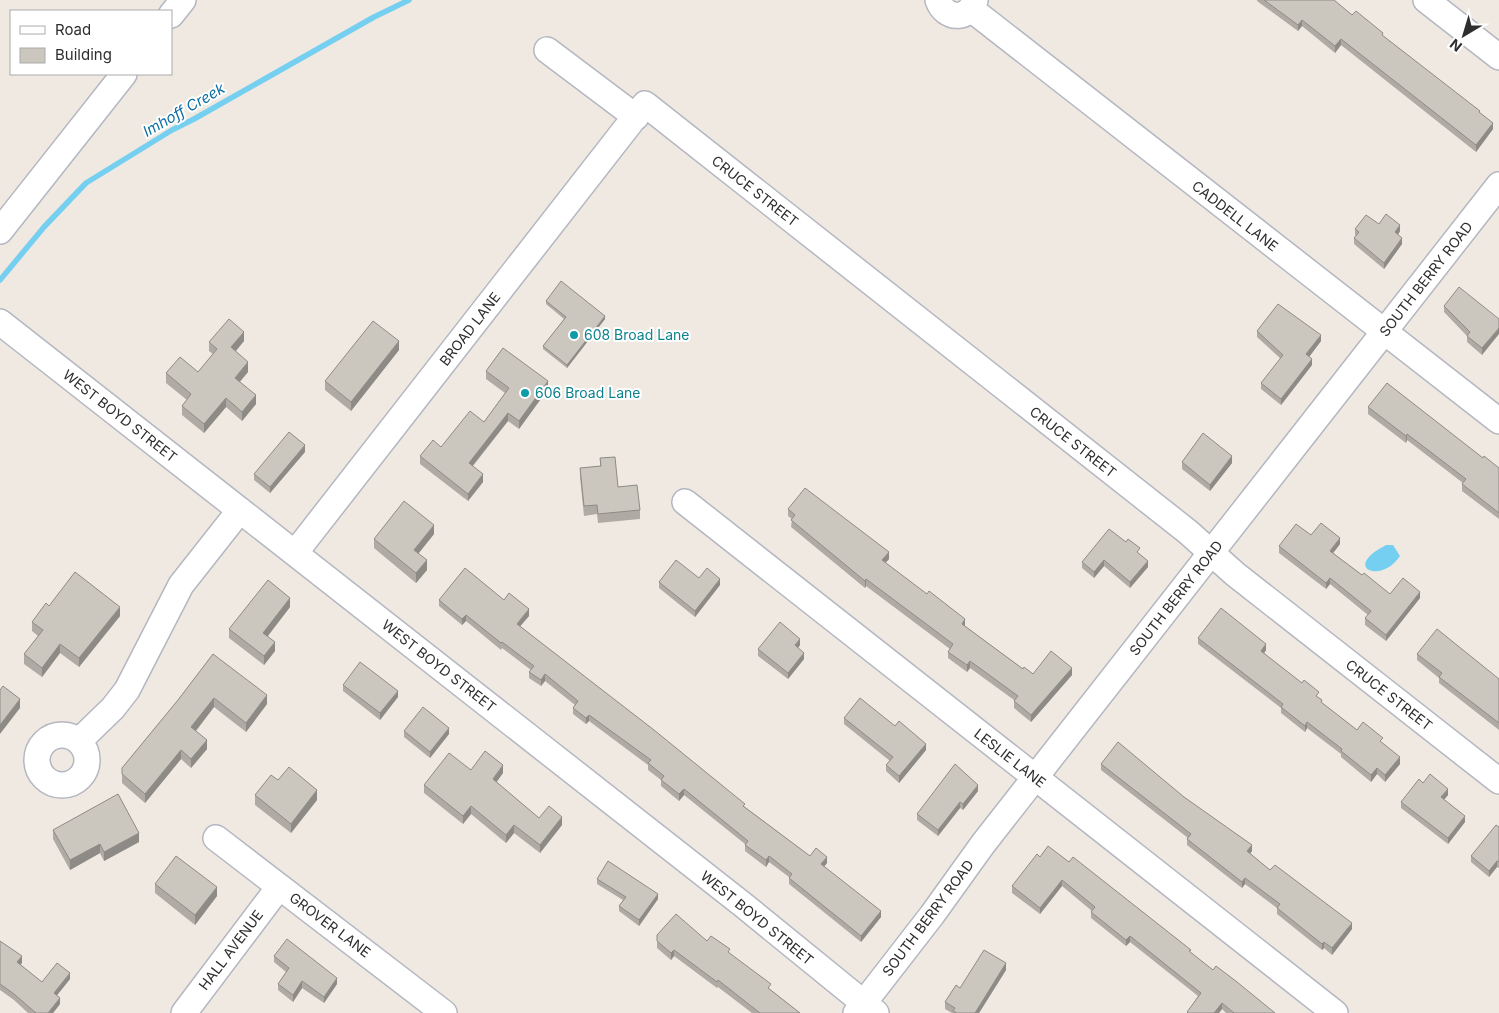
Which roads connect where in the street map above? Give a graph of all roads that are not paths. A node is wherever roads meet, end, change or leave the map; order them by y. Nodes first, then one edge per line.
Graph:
1 (183, 0) edge
2 (938, 0) edge
3 (1426, 0) edge
4 (973, 4) edge
5 (172, 14) edge
6 (547, 50) dead end
7 (1499, 57) edge
8 (123, 75) edge
9 (640, 111) junction
10 (1499, 185) edge
11 (0, 231) edge
12 (0, 322) edge
13 (1386, 332) junction
14 (1499, 421) edge
15 (685, 502) dead end
16 (240, 510) junction
17 (295, 553) junction
18 (1212, 553) junction
19 (80, 740) dead end
20 (1035, 778) junction
21 (1499, 781) edge
22 (216, 838) dead end
23 (279, 887) junction
24 (865, 1010) edge
25 (184, 1013) edge
26 (444, 1013) edge
27 (1335, 1013) edge

1 - 5 street
2 - 4 street, CADDELL LANE
3 - 7 street
4 - 13 street, CADDELL LANE
6 - 9 street, CRUCE STREET
8 - 11 street
9 - 17 street, BROAD LANE
9 - 18 street, CRUCE STREET
10 - 13 street, SOUTH BERRY ROAD
12 - 16 street, WEST BOYD STREET
13 - 14 street, CADDELL LANE
13 - 18 street, SOUTH BERRY ROAD
15 - 20 street, LESLIE LANE
16 - 17 street, WEST BOYD STREET
16 - 19 street
17 - 24 street, WEST BOYD STREET
18 - 20 street, SOUTH BERRY ROAD
18 - 21 street, CRUCE STREET
20 - 24 street, SOUTH BERRY ROAD
20 - 27 street, LESLIE LANE
22 - 23 street, GROVER LANE
23 - 25 street, HALL AVENUE
23 - 26 street, GROVER LANE

